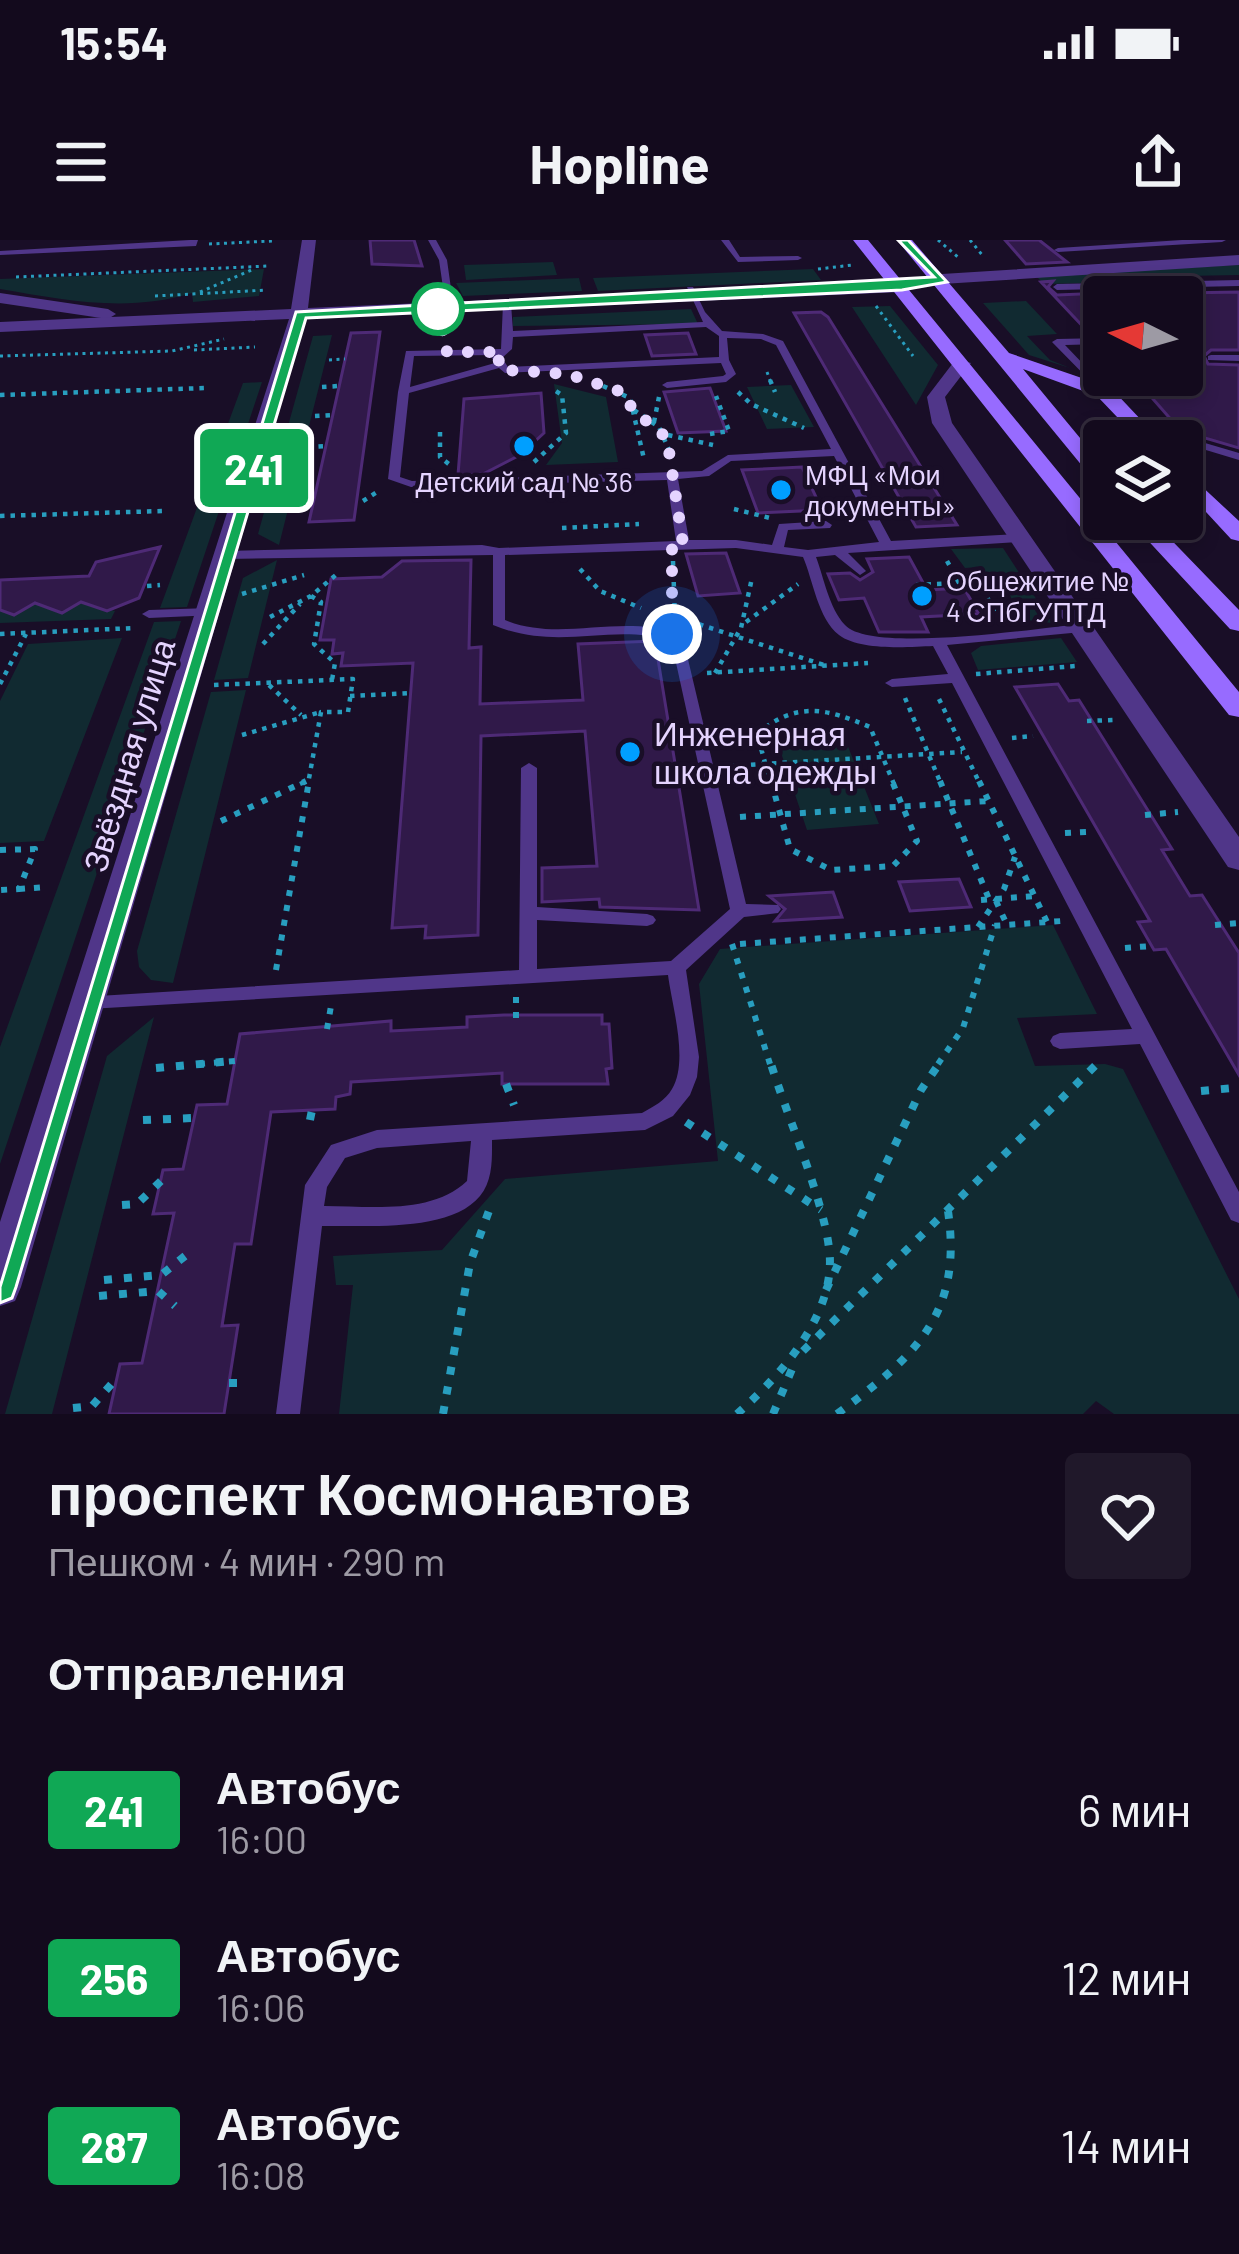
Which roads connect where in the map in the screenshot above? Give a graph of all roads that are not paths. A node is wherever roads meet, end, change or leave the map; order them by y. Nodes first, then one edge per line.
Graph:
1 (30, 240) edge
2 (309, 240) edge
3 (432, 240) edge
4 (725, 240) edge
5 (860, 240) edge
6 (904, 240) edge
7 (1216, 241) edge
8 (194, 242) edge
9 (1058, 250) dead end
10 (22, 252) junction
11 (0, 253) edge
12 (797, 259) dead end
13 (1239, 259) edge
14 (942, 279) junction
15 (899, 283) junction
16 (1239, 283) edge
17 (1058, 287) dead end
18 (692, 293) junction
19 (0, 298) edge
20 (451, 304) junction
21 (507, 304) junction
22 (302, 310) junction
23 (108, 314) junction
24 (0, 324) edge
25 (705, 325) junction
26 (508, 334) junction
27 (722, 338) junction
28 (1083, 341) edge
29 (999, 355) junction
30 (500, 358) junction
31 (1211, 358) dead end
32 (1239, 358) edge
33 (724, 360) junction
34 (962, 363) junction
35 (1083, 369) edge
36 (667, 385) dead end
37 (1083, 385) edge
38 (403, 392) junction
39 (1108, 396) edge
40 (1131, 420) edge
41 (1239, 442) edge
42 (1205, 445) joint
43 (838, 452) junction
44 (1083, 455) edge
45 (1239, 457) edge
46 (665, 476) junction
47 (1203, 496) edge
48 (826, 525) dead end
49 (1239, 535) edge
50 (1019, 538) junction
51 (1159, 540) edge
52 (678, 544) junction
53 (887, 544) junction
54 (777, 548) junction
55 (838, 551) junction
56 (499, 552) junction
57 (808, 554) junction
58 (226, 555) junction
59 (860, 571) dead end
60 (212, 608) junction
61 (952, 620) dead end
62 (147, 621) road end
63 (1239, 624) edge
64 (1082, 628) junction
65 (946, 639) junction
66 (956, 677) junction
67 (896, 683) road end
68 (1239, 709) edge
69 (529, 768) dead end
70 (1239, 860) edge
71 (772, 909) dead end
72 (739, 911) junction
73 (529, 914) junction
74 (647, 920) dead end
75 (676, 968) junction
76 (522, 985) junction
77 (88, 1002) junction
78 (1145, 1036) junction
79 (1060, 1041) dead end
80 (482, 1133) junction
81 (1239, 1213) edge
82 (312, 1216) junction
83 (0, 1287) edge
84 (288, 1414) edge

1 - 10 lane
2 - 22 street, Звёздная улица
3 - 20 lane
4 - 12 lane
5 - 15 main road
6 - 14 main road
7 - 9 lane
7 - 13 lane
8 - 10 lane
10 - 11 lane
13 - 14 street
14 - 15 street
14 - 29 main road
15 - 18 street
15 - 34 main road
16 - 17 lane
18 - 20 street
18 - 21 street
18 - 25 lane
19 - 23 street
20 - 21 street
20 - 22 street
21 - 26 lane
22 - 23 street
22 - 24 street
22 - 58 street, Звёздная улица
23 - 24 street
25 - 26 lane
25 - 27 lane
26 - 30 lane
27 - 33 lane
27 - 43 lane
28 - 35 lane
29 - 37 main road
29 - 44 main road
30 - 33 lane
30 - 38 lane
30 - 38 lane
31 - 32 lane
33 - 36 lane
34 - 50 street
34 - 68 main road
38 - 46 lane
39 - 40 main road
41 - 42 lane
42 - 45 lane
43 - 46 lane
43 - 53 lane
46 - 52 lane
47 - 49 main road
48 - 54 lane
50 - 53 lane
50 - 64 street
51 - 63 main road
52 - 54 lane
52 - 56 lane
53 - 55 lane
54 - 57 lane
55 - 57 lane
55 - 59 lane
56 - 58 lane
56 - 72 lane
57 - 65 lane
58 - 60 street, Звёздная улица
60 - 62 lane
60 - 77 street, Звёздная улица
61 - 65 lane
64 - 65 lane
64 - 70 street
65 - 66 lane
66 - 67 lane
66 - 78 lane
69 - 73 lane
71 - 72 lane
72 - 75 lane
73 - 74 lane
73 - 76 lane
75 - 76 lane
75 - 80 lane
76 - 77 lane
77 - 83 street, Звёздная улица
78 - 79 lane
78 - 81 lane
80 - 82 lane
80 - 82 lane
82 - 84 lane

